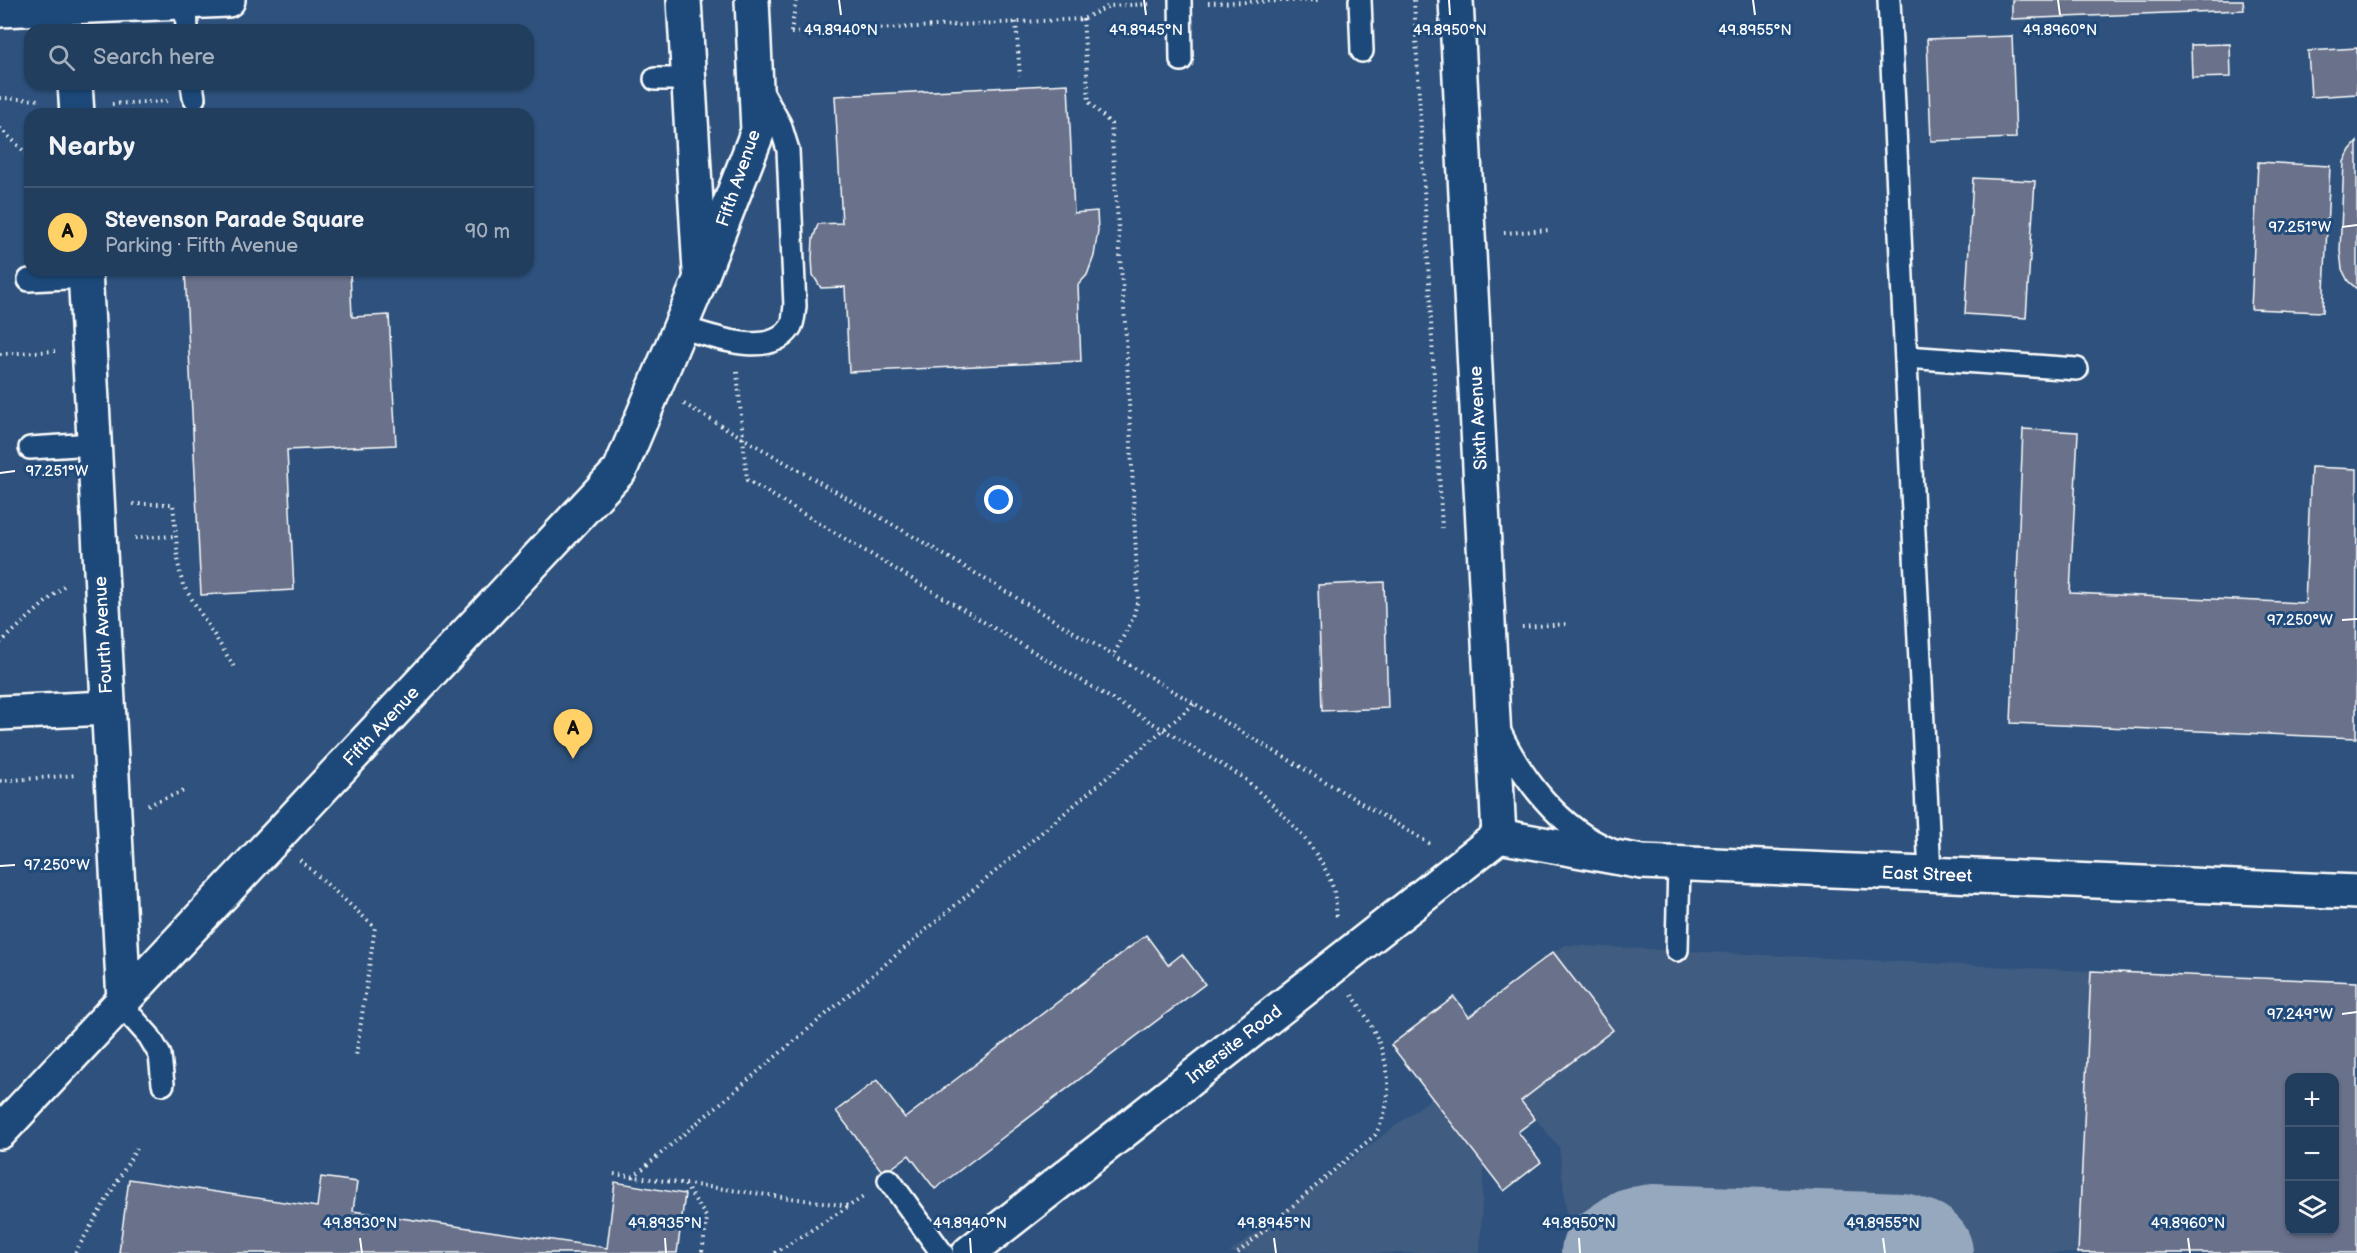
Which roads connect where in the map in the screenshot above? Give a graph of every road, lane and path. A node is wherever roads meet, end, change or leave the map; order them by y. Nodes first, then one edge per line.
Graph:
1 (228, 0) edge
2 (684, 0) edge
3 (752, 0) edge
4 (1318, 0) edge
5 (1360, 0) edge
6 (1414, 0) edge
7 (1456, 0) edge
8 (1889, 0) edge
9 (1180, 2) edge
10 (0, 10) edge
11 (76, 11) edge
12 (187, 16) edge
13 (1083, 19) junction
14 (1016, 22) junction
15 (791, 33) dead end
16 (1362, 51) dead end
17 (1181, 60) dead end
18 (1020, 76) dead end
19 (756, 78) junction
20 (655, 79) dead end
21 (688, 79) junction
22 (75, 90) edge
23 (77, 108) edge
24 (0, 128) edge
25 (24, 151) edge
26 (66, 276) edge
27 (85, 276) edge
28 (29, 280) dead end
29 (700, 280) junction
30 (680, 327) junction
31 (735, 342) junction
32 (88, 350) junction
33 (0, 354) edge
34 (1906, 357) junction
35 (2077, 369) dead end
36 (655, 387) junction
37 (744, 438) junction
38 (93, 444) junction
39 (30, 448) dead end
40 (96, 504) junction
41 (1442, 528) dead end
42 (99, 555) junction
43 (1569, 624) dead end
44 (1489, 629) junction
45 (0, 644) edge
46 (1113, 656) junction
47 (236, 670) dead end
48 (1194, 704) junction
49 (107, 708) junction
50 (0, 713) edge
51 (1493, 718) junction
52 (1164, 729) junction
53 (110, 773) junction
54 (0, 781) edge
55 (184, 791) dead end
56 (141, 807) dead end
57 (1499, 836) junction
58 (276, 838) junction
59 (1642, 862) junction
60 (1679, 863) junction
61 (1464, 864) junction
62 (1930, 874) junction
63 (2357, 892) edge
64 (1677, 950) dead end
65 (1342, 960) junction
66 (124, 1001) junction
67 (356, 1056) dead end
68 (163, 1084) dead end
69 (0, 1132) edge
70 (138, 1146) dead end
71 (614, 1174) dead end
72 (633, 1177) junction
73 (889, 1180) joint
74 (685, 1185) junction
75 (849, 1206) junction
76 (75, 1253) edge
77 (702, 1253) edge
78 (775, 1253) edge
79 (942, 1253) edge
80 (969, 1253) edge
81 (1238, 1253) edge

1 - 12 street
2 - 21 street, Fifth Avenue
3 - 19 street, Fifth Avenue
4 - 9 path
5 - 16 lane
6 - 41 path
7 - 44 street, Sixth Avenue
8 - 34 lane
9 - 13 path
9 - 17 lane
10 - 11 street
11 - 12 street
13 - 14 path
13 - 46 path
14 - 15 path
14 - 18 path
19 - 29 street, Fifth Avenue
19 - 31 lane
20 - 21 lane
21 - 29 street, Fifth Avenue
22 - 23 street
24 - 25 path
26 - 28 lane
27 - 32 street, Fourth Avenue
29 - 30 street, Fifth Avenue
30 - 31 lane
30 - 36 street, Fifth Avenue
31 - 37 path
32 - 33 path
32 - 38 street, Fourth Avenue
34 - 35 lane
34 - 62 lane
36 - 37 path
36 - 58 street, Fifth Avenue
37 - 46 path
37 - 52 path
38 - 39 lane
38 - 40 street, Fourth Avenue
40 - 42 street, Fourth Avenue
40 - 47 path
42 - 45 path
42 - 49 street, Fourth Avenue
43 - 44 path
44 - 51 street, Sixth Avenue
46 - 48 path
48 - 52 path
48 - 61 path
49 - 50 street
49 - 53 street, Fourth Avenue
51 - 57 street, Sixth Avenue
51 - 59 lane
52 - 65 path
52 - 72 path
53 - 54 path
53 - 66 street, Fourth Avenue
55 - 56 path
57 - 59 street, East Street
57 - 61 street, Intersite Road
58 - 66 street, Fifth Avenue
58 - 67 path
59 - 60 street, East Street
60 - 62 street, East Street
60 - 64 lane
61 - 65 street, Intersite Road
62 - 63 street, East Street
65 - 80 street, Intersite Road
65 - 81 path
66 - 68 lane
66 - 69 street, Fifth Avenue
70 - 76 path
71 - 72 path
72 - 74 path
73 - 75 path
73 - 79 lane
74 - 75 path
74 - 77 path
75 - 78 path

